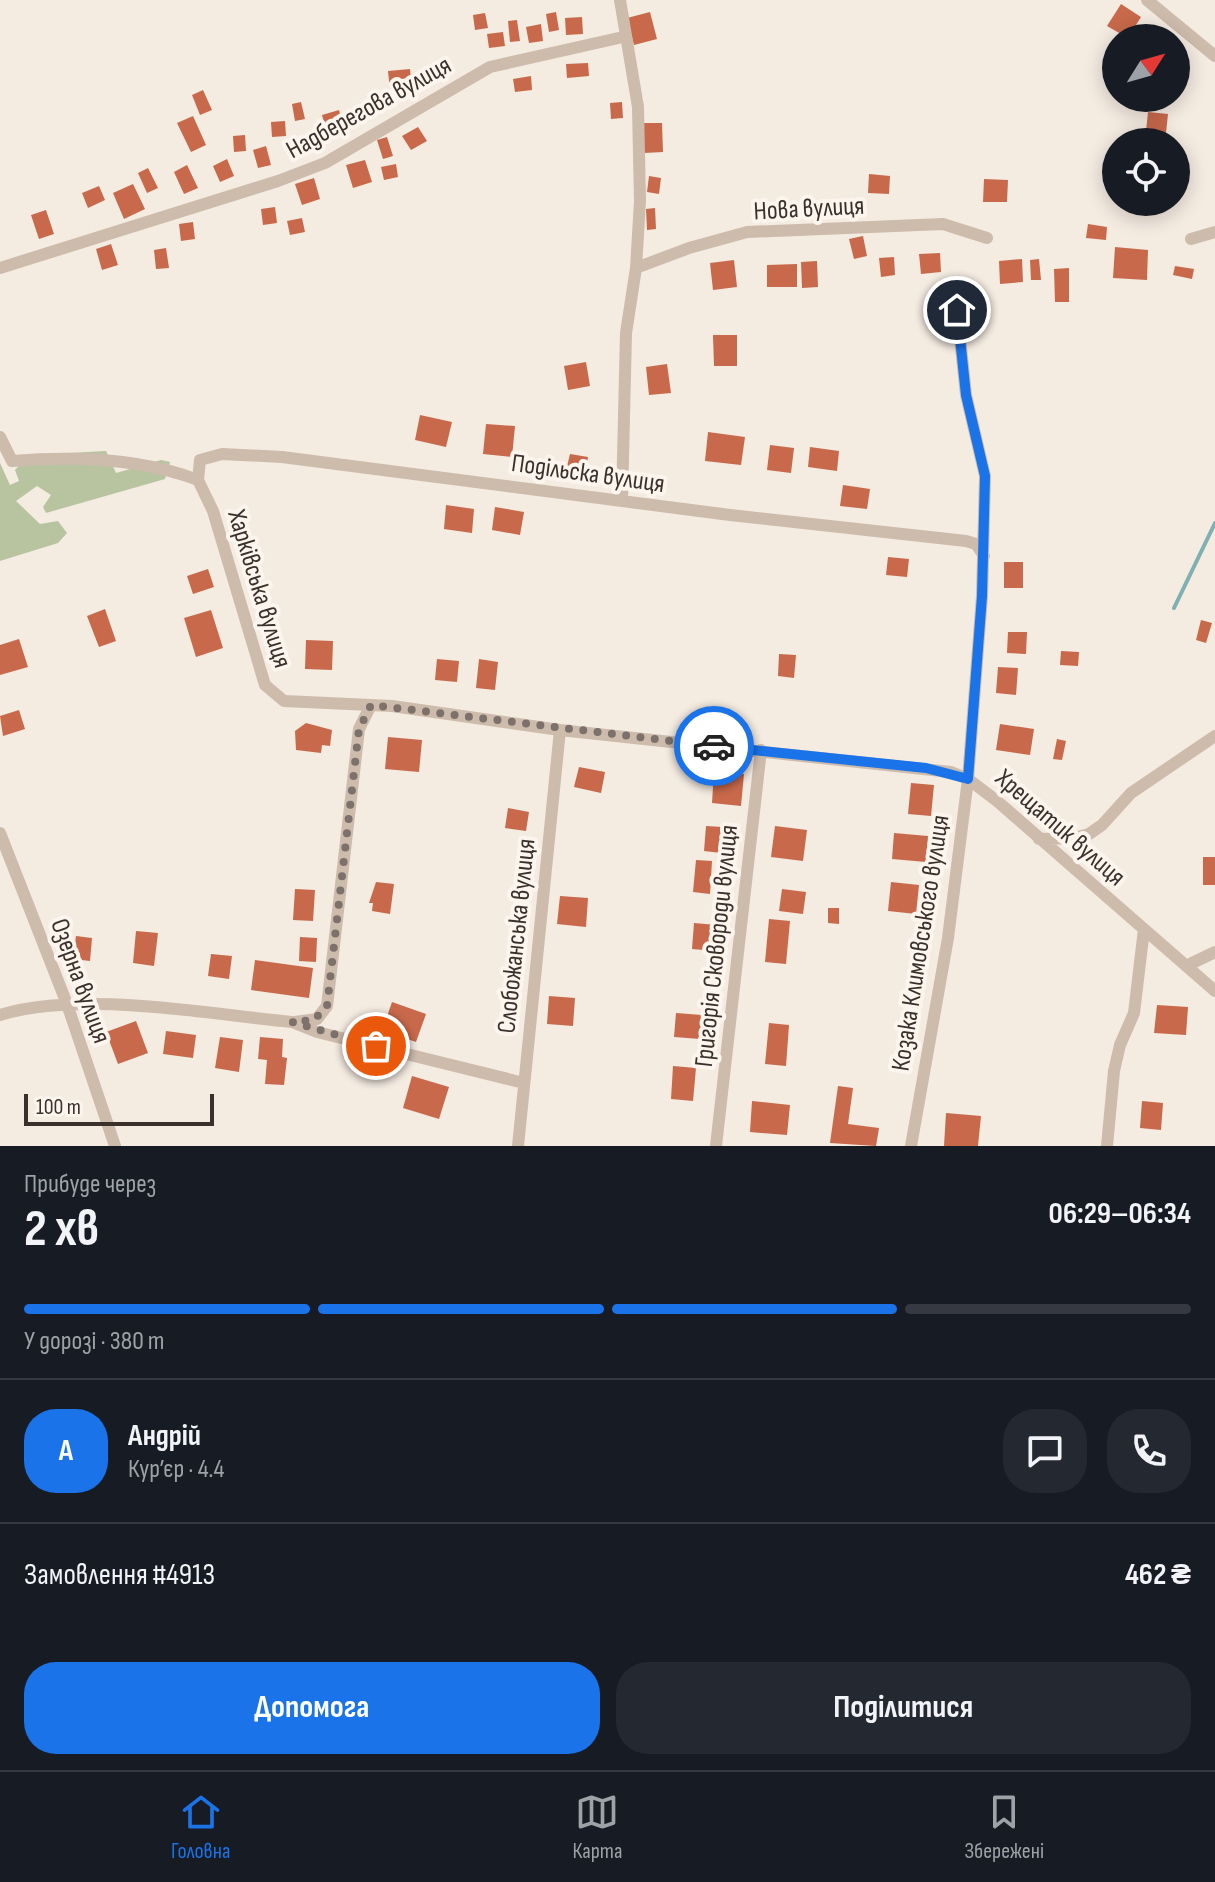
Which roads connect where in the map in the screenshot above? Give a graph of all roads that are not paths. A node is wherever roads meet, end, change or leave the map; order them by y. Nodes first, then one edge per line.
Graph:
1 (620, 0) edge
2 (1147, 0) edge
3 (623, 37) junction
4 (1215, 56) edge
5 (1215, 232) edge
6 (987, 238) dead end
7 (1191, 239) dead end
8 (0, 268) edge
9 (636, 268) junction
10 (957, 310) dead end
11 (0, 437) edge
12 (198, 480) junction
13 (622, 500) junction
14 (984, 556) junction
15 (371, 705) junction
16 (560, 730) junction
17 (1215, 736) edge
18 (761, 750) junction
19 (968, 779) junction
20 (0, 833) edge
21 (1039, 839) junction
22 (1144, 929) junction
23 (1215, 952) edge
24 (1186, 966) junction
25 (1215, 991) edge
26 (67, 1004) junction
27 (0, 1015) edge
28 (292, 1022) junction
29 (524, 1083) junction
30 (115, 1146) edge
31 (518, 1146) edge
32 (716, 1146) edge
33 (911, 1146) edge
34 (1107, 1146) edge

1 - 3 street
2 - 4 street
3 - 8 street, Надберегова вулиця
3 - 9 street
5 - 7 street
6 - 9 street, Нова вулиця
9 - 13 street
10 - 14 street
11 - 12 street
12 - 13 street, Подільска вулиця
12 - 15 street, Харківська вулиця
13 - 14 street, Подільска вулиця
14 - 19 street, Козака Климовського вулиця
15 - 16 street, Хрещатик вулиця
15 - 28 street
16 - 18 street, Хрещатик вулиця
16 - 29 street, Слобожанська вулиця
17 - 21 street
18 - 19 street, Хрещатик вулиця
18 - 32 street, Григорія Сковороди вулиця
19 - 21 street, Хрещатик вулиця
19 - 33 street, Козака Климовського вулиця
20 - 26 street, Озерна вулиця
21 - 22 street, Хрещатик вулиця
22 - 24 street, Хрещатик вулиця
22 - 34 street
23 - 24 street
24 - 25 street, Хрещатик вулиця
26 - 27 street
26 - 28 street
26 - 30 street, Озерна вулиця
28 - 29 street
29 - 31 street, Слобожанська вулиця

